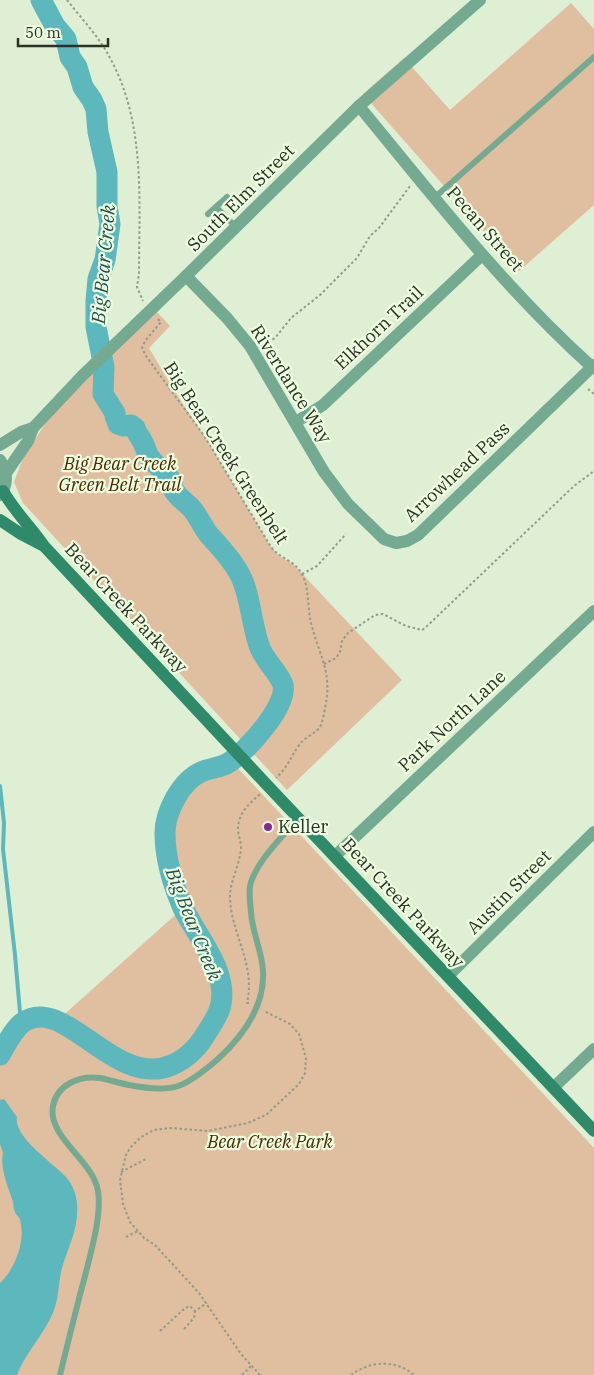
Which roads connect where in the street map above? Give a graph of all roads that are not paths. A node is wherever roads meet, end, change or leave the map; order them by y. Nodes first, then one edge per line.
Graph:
1 (480, 0) edge
2 (594, 57) edge
3 (359, 106) junction
4 (227, 197) dead end
5 (434, 198) junction
6 (216, 207) junction
7 (208, 214) dead end
8 (236, 228) junction
9 (482, 255) junction
10 (186, 276) junction
11 (593, 366) edge
12 (296, 422) junction
13 (33, 428) junction
14 (0, 445) edge
15 (0, 460) edge
16 (6, 473) junction
17 (2, 493) edge
18 (339, 493) joint
19 (0, 520) edge
20 (44, 546) junction
21 (594, 611) edge
22 (298, 818) junction
23 (594, 832) edge
24 (335, 856) junction
25 (448, 976) junction
26 (594, 1049) edge
27 (554, 1087) junction
28 (594, 1131) edge
29 (60, 1375) edge

1 - 3 street, South Elm Street
2 - 5 lane
3 - 5 street, Pecan Street
3 - 8 street, South Elm Street
4 - 6 lane
5 - 9 street, Pecan Street
6 - 7 lane
6 - 8 lane
8 - 10 street, South Elm Street
9 - 11 street, Pecan Street
9 - 12 street, Elkhorn Trail
10 - 12 street, Riverdance Way
10 - 13 street, South Elm Street
11 - 18 street, Arrowhead Pass
12 - 18 street, Riverdance Way
13 - 14 street, South Elm Street
13 - 16 street, South Elm Street
15 - 16 street
16 - 17 street
17 - 20 main road, Bear Creek Parkway
19 - 20 main road, Bear Creek Parkway
20 - 22 main road, Bear Creek Parkway
21 - 24 street, Park North Lane
22 - 24 main road, Bear Creek Parkway
22 - 29 lane
23 - 25 street, Austin Street
24 - 25 main road, Bear Creek Parkway
25 - 27 main road, Bear Creek Parkway
26 - 27 street
27 - 28 main road, Bear Creek Parkway

